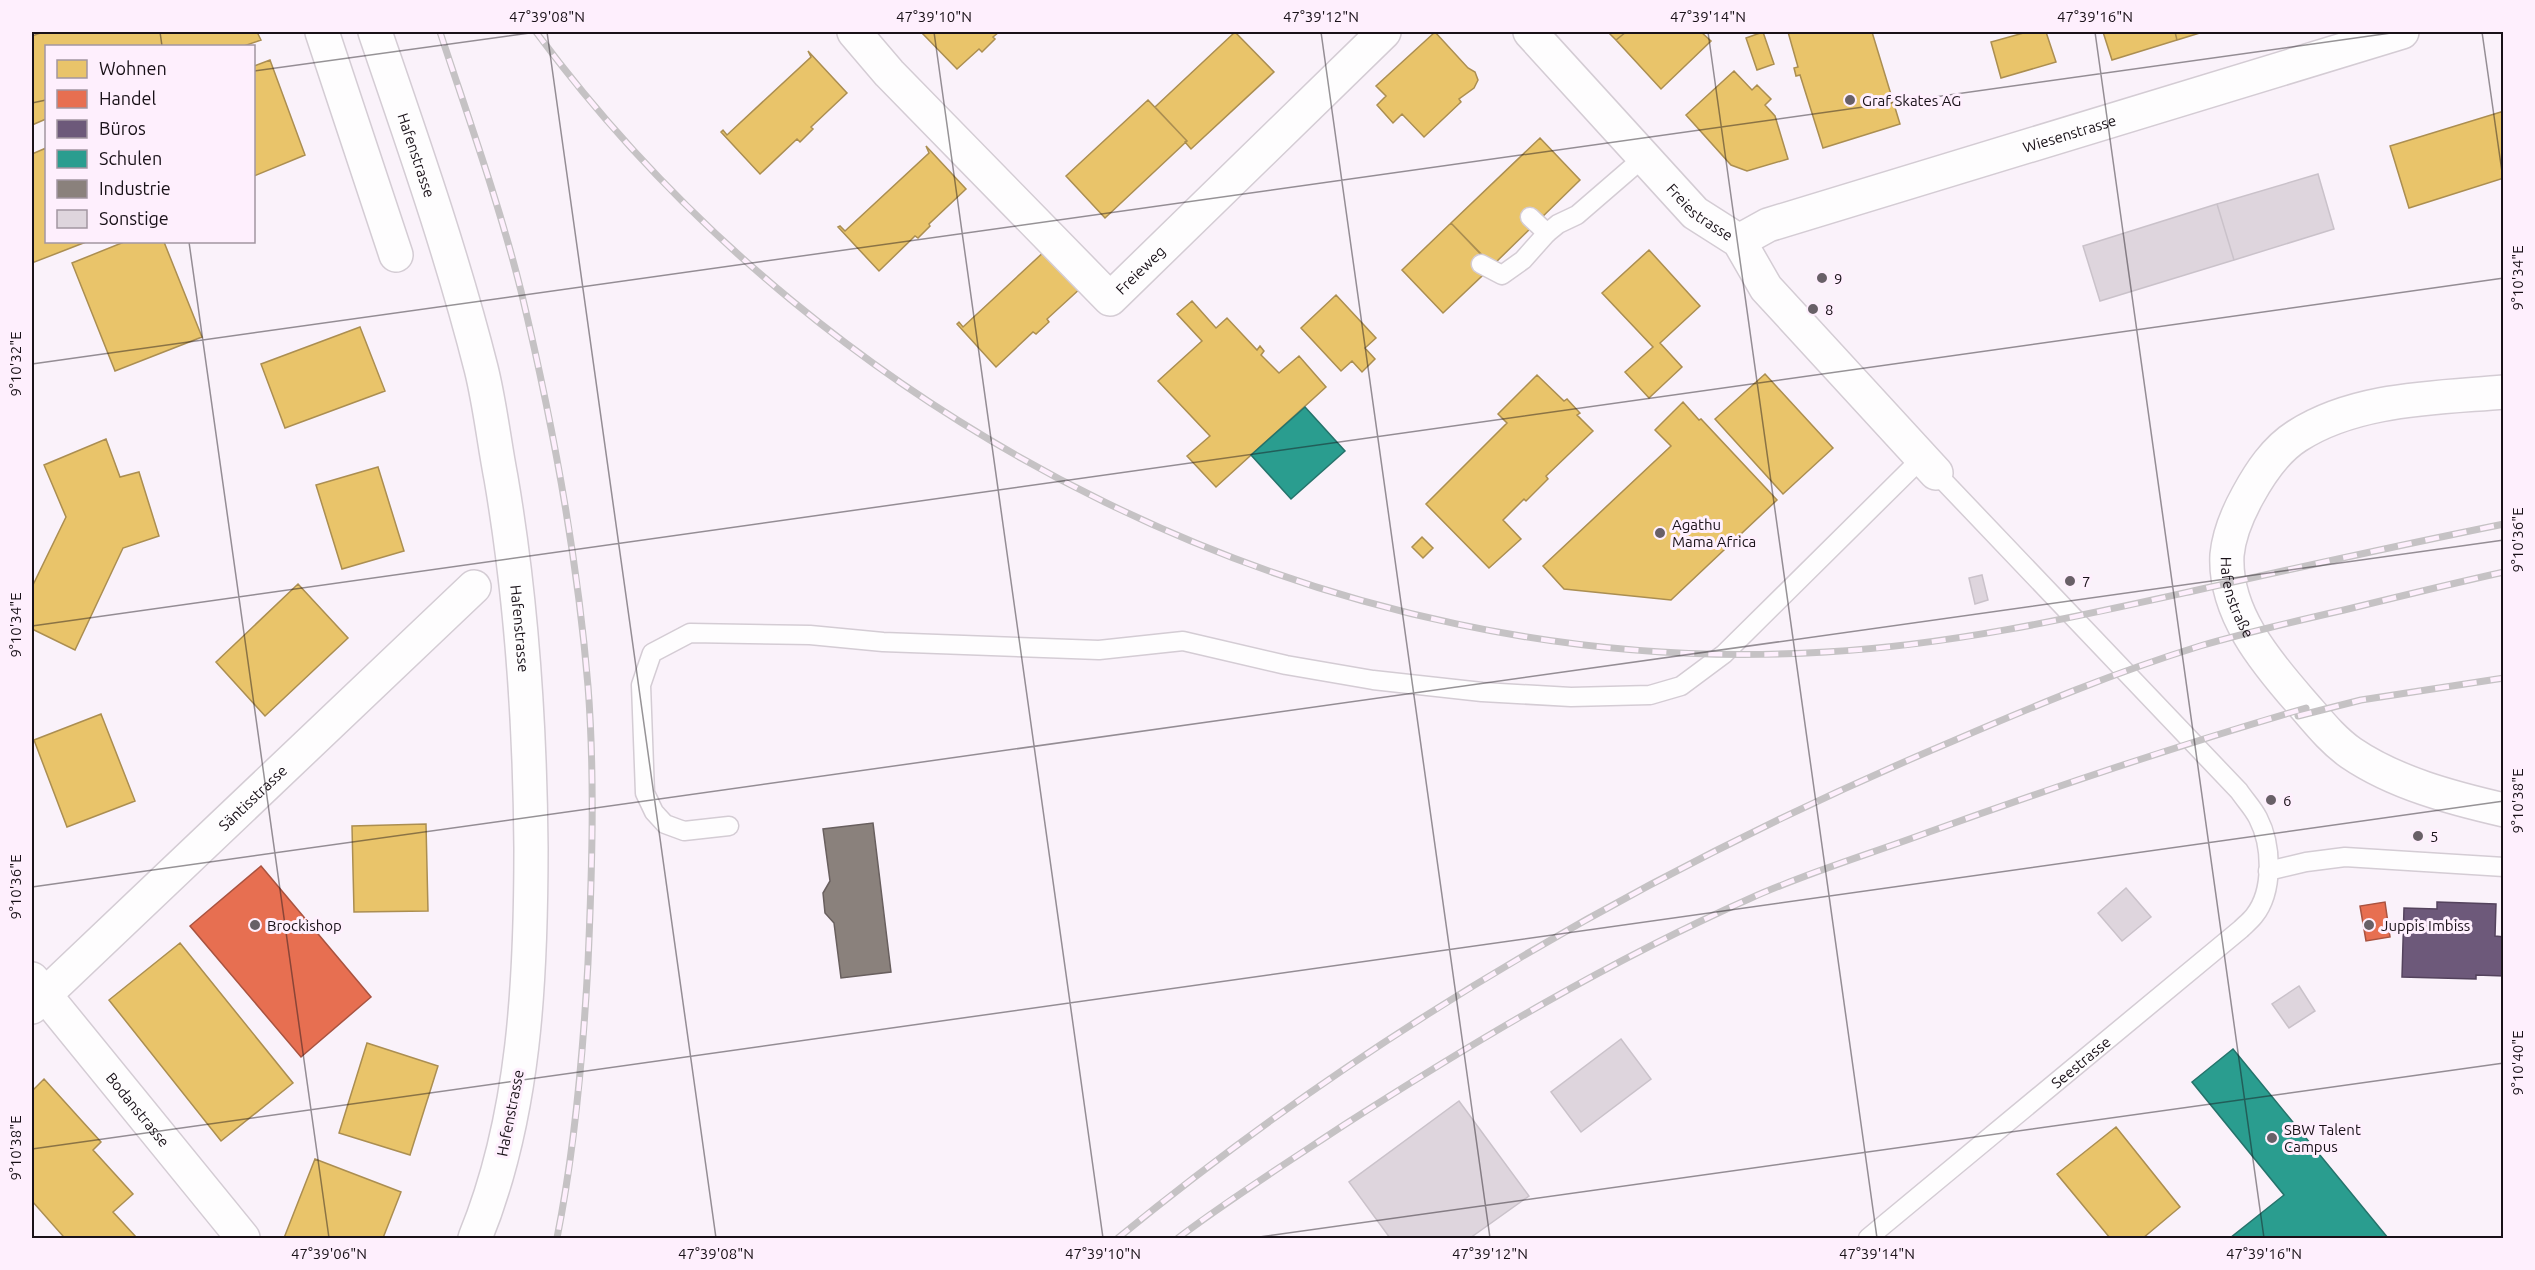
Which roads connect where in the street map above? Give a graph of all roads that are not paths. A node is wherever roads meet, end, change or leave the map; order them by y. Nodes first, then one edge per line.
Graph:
1 (322, 32) edge
2 (375, 32) edge
3 (854, 32) edge
4 (1384, 32) edge
5 (1530, 32) edge
6 (2402, 32) edge
7 (1643, 158) junction
8 (1530, 217) dead end
9 (1547, 233) junction
10 (1739, 242) junction
11 (396, 255) dead end
12 (1481, 264) dead end
13 (2504, 392) edge
14 (1929, 465) junction
15 (474, 587) dead end
16 (2504, 810) edge
17 (729, 826) dead end
18 (2504, 867) edge
19 (2268, 871) junction
20 (35, 994) edge
21 (243, 1239) edge
22 (475, 1239) edge
23 (1868, 1239) edge

1 - 11 street
2 - 22 street, Hafenstrasse
3 - 4 street, Freieweg
5 - 7 street, Freiestrasse
6 - 10 street, Wiesenstrasse
7 - 9 lane
7 - 10 street, Freiestrasse
8 - 9 lane
9 - 12 lane
10 - 14 street, Freiestrasse
13 - 16 street, Hafenstraße
14 - 17 lane
14 - 19 lane, Seestrasse
15 - 20 street, Säntisstrasse
18 - 19 lane
19 - 23 lane, Seestrasse
20 - 21 street, Bodanstrasse

